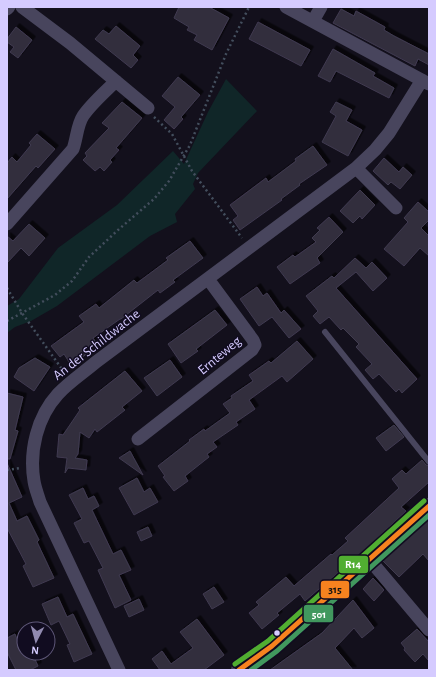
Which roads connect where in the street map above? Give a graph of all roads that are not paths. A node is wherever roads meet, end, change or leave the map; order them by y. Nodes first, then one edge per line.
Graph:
1 (9, 7) edge
2 (22, 7) edge
3 (286, 7) edge
4 (321, 7) edge
5 (7, 10) edge
6 (313, 21) junction
7 (116, 81) junction
8 (425, 82) edge
9 (148, 108) road end
10 (356, 168) junction
11 (396, 208) dead end
12 (7, 224) edge
13 (208, 278) junction
14 (325, 332) dead end
15 (138, 439) dead end
16 (429, 462) edge
17 (429, 506) edge
18 (369, 559) junction
19 (429, 630) edge
20 (119, 670) edge
21 (239, 670) edge

1 - 5 street
2 - 7 street
3 - 6 street
4 - 6 street
6 - 8 street
7 - 9 street
7 - 12 street
8 - 10 street, An der Schildwache
10 - 11 street
10 - 13 street, An der Schildwache
13 - 15 street, Ernteweg
13 - 20 street, An der Schildwache
14 - 16 lane
17 - 18 street
18 - 19 street
18 - 21 street

